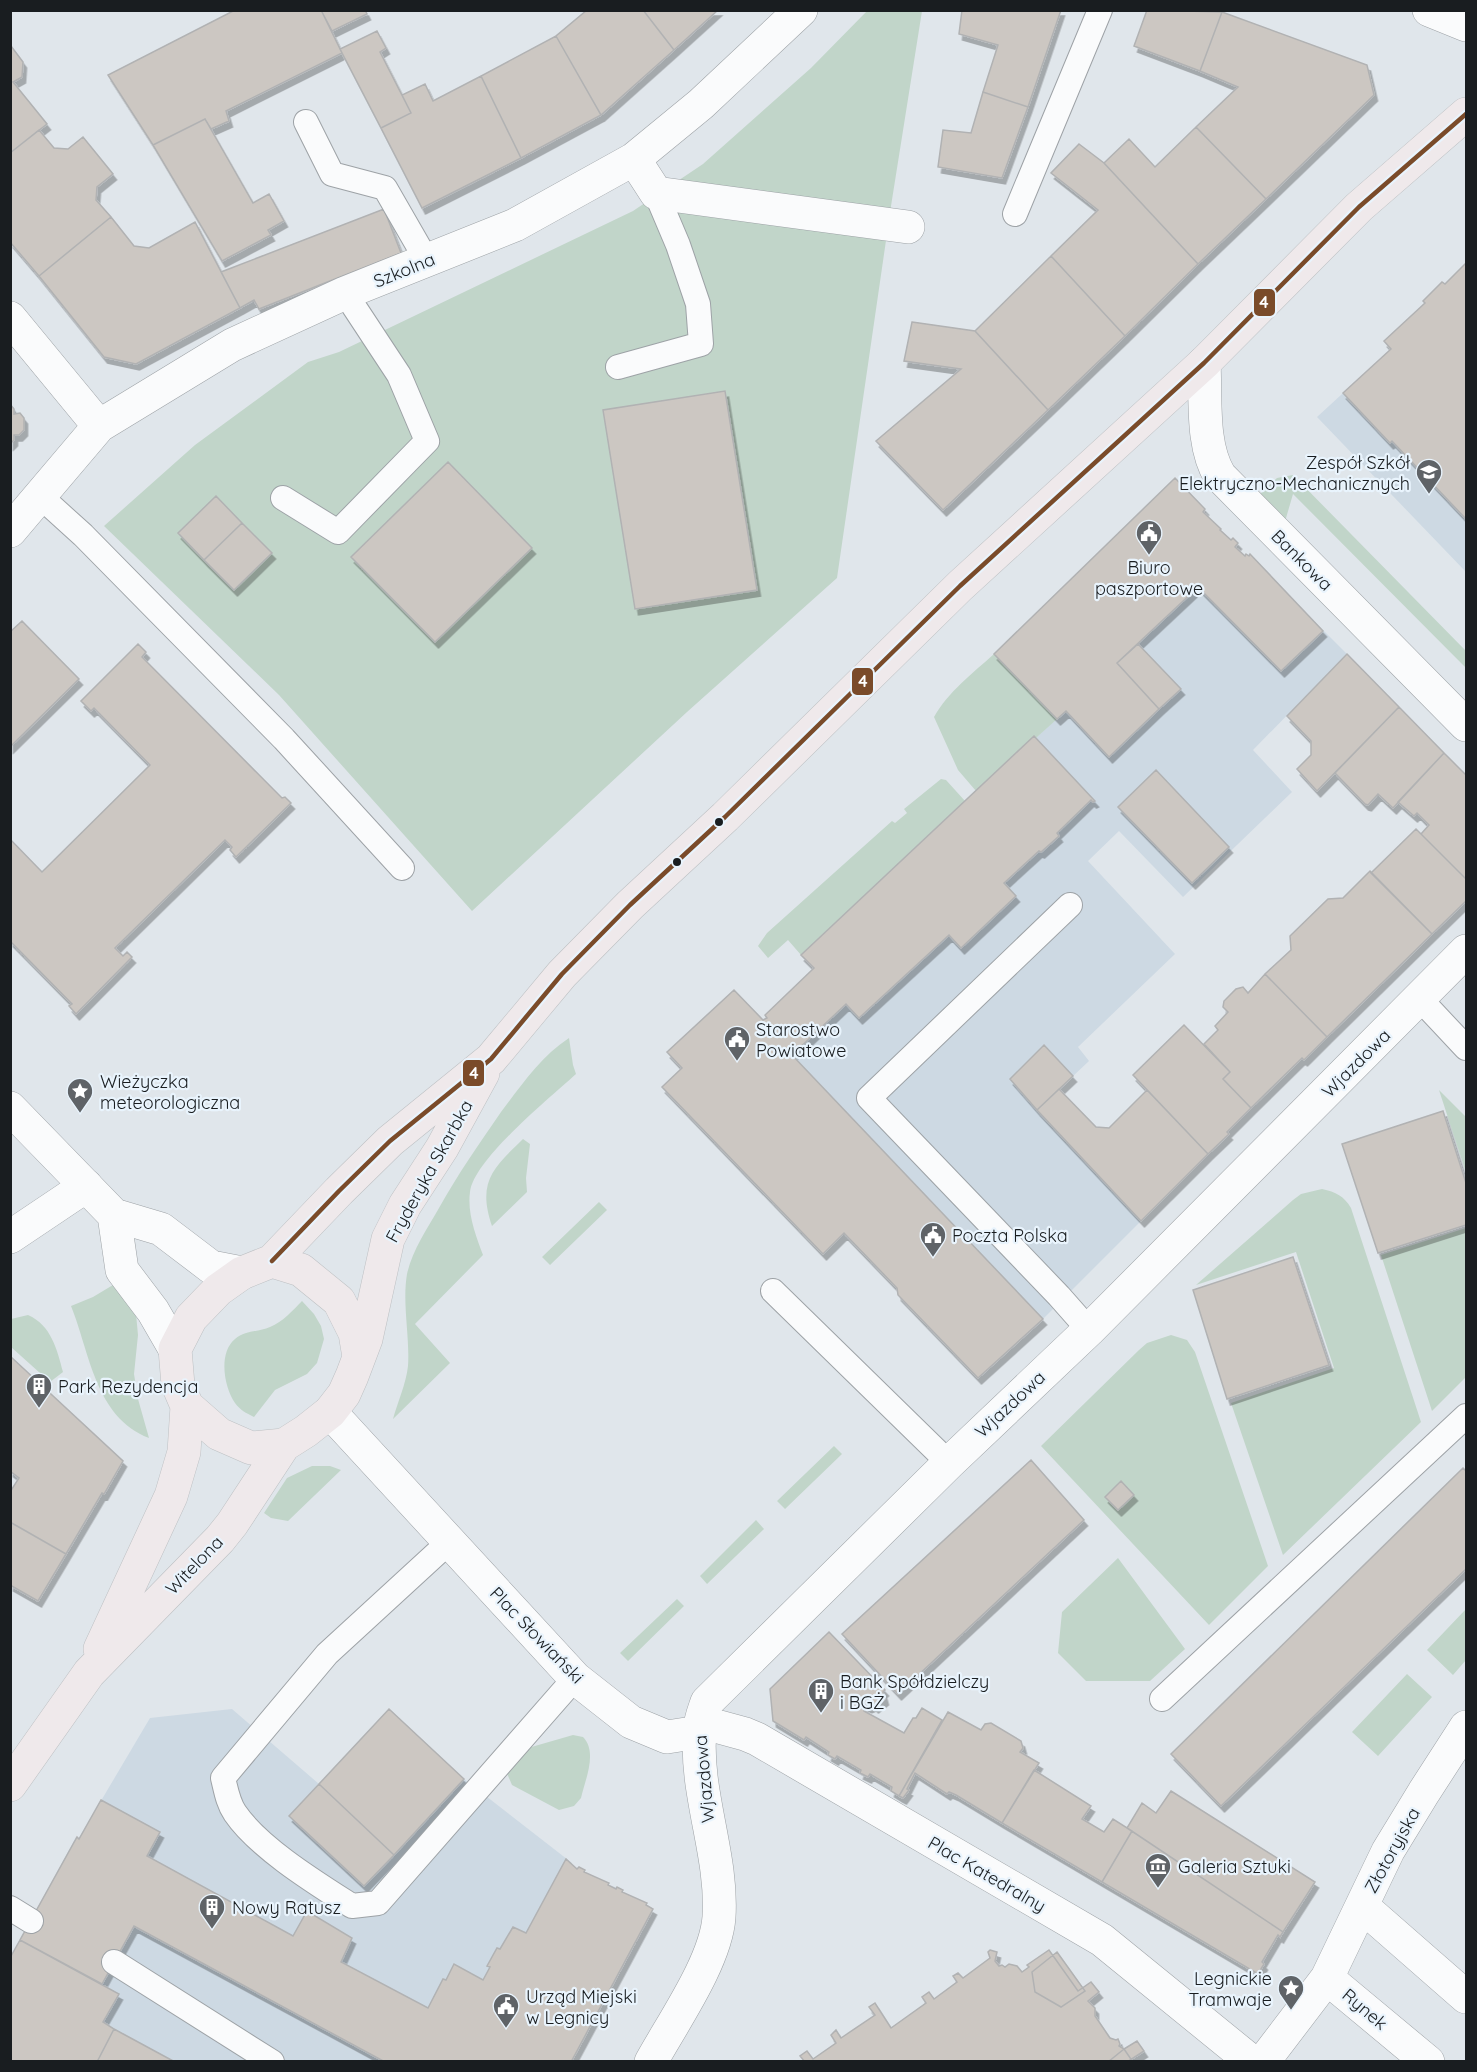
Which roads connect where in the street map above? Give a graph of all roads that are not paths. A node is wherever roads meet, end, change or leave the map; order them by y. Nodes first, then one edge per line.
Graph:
1 (801, 10) edge
2 (1100, 10) edge
3 (1429, 10) edge
4 (1467, 25) edge
5 (1467, 114) edge
6 (306, 122) dead end
7 (634, 159) junction
8 (656, 193) junction
9 (1015, 214) dead end
10 (908, 227) dead end
11 (427, 261) junction
12 (345, 293) junction
13 (10, 318) edge
14 (1204, 363) junction
15 (618, 367) dead end
16 (99, 426) junction
17 (40, 497) junction
18 (284, 498) dead end
19 (10, 531) edge
20 (1467, 725) edge
21 (402, 868) dead end
22 (1070, 905) dead end
23 (1467, 951) edge
24 (1420, 999) junction
25 (1467, 1048) edge
26 (491, 1059) junction
27 (10, 1108) edge
28 (86, 1186) junction
29 (114, 1215) junction
30 (10, 1237) edge
31 (272, 1261) junction
32 (242, 1273) junction
33 (773, 1291) dead end
34 (1089, 1330) junction
35 (176, 1349) junction
36 (359, 1357) junction
37 (187, 1406) junction
38 (330, 1413) junction
39 (1467, 1416) edge
40 (284, 1445) junction
41 (948, 1463) junction
42 (449, 1542) junction
43 (89, 1673) junction
44 (575, 1678) junction
45 (1162, 1700) dead end
46 (700, 1727) junction
47 (1467, 1727) edge
48 (10, 1785) edge
49 (1362, 1906) junction
50 (10, 1908) edge
51 (31, 1921) dead end
52 (114, 1962) dead end
53 (1327, 1978) junction
54 (1467, 1996) edge
55 (272, 2061) edge
56 (651, 2061) edge
57 (1252, 2061) edge
58 (1263, 2061) edge
59 (1428, 2061) edge

1 - 7 street, Szkolna
2 - 9 lane
3 - 4 street
5 - 14 main road, Fryderyka Skarbka
6 - 11 lane
7 - 8 street
7 - 11 street, Szkolna
8 - 10 street
8 - 15 lane
11 - 12 street, Szkolna
12 - 16 street, Szkolna
12 - 18 lane
13 - 16 street
14 - 20 street, Bankowa
14 - 26 main road, Fryderyka Skarbka
16 - 17 street, Szkolna
17 - 19 street, Szkolna
17 - 21 lane
22 - 34 lane
23 - 24 street, Wjazdowa
24 - 25 lane
24 - 34 street, Wjazdowa
26 - 31 main road, Fryderyka Skarbka
26 - 36 main road, Fryderyka Skarbka
27 - 28 street
28 - 29 street
28 - 30 street
29 - 32 street
29 - 35 street
31 - 32 main road
31 - 36 main road
32 - 35 main road
33 - 41 lane
34 - 41 street, Wjazdowa
35 - 37 main road
36 - 38 main road
37 - 40 main road
37 - 43 main road, Witelona
38 - 40 main road
38 - 42 street, Plac Słowiański
39 - 45 lane
40 - 43 main road, Witelona
41 - 46 street, Wjazdowa
42 - 44 street, Plac Słowiański
42 - 44 lane
43 - 48 main road, Witelona
44 - 46 street, Plac Słowiański
46 - 56 street, Wjazdowa
46 - 57 street, Plac Katedralny
47 - 49 street, Złotoryjska
49 - 53 street, Złotoryjska
49 - 54 street
50 - 51 lane
52 - 55 lane
53 - 58 street, Rynek
53 - 59 street, Rynek

